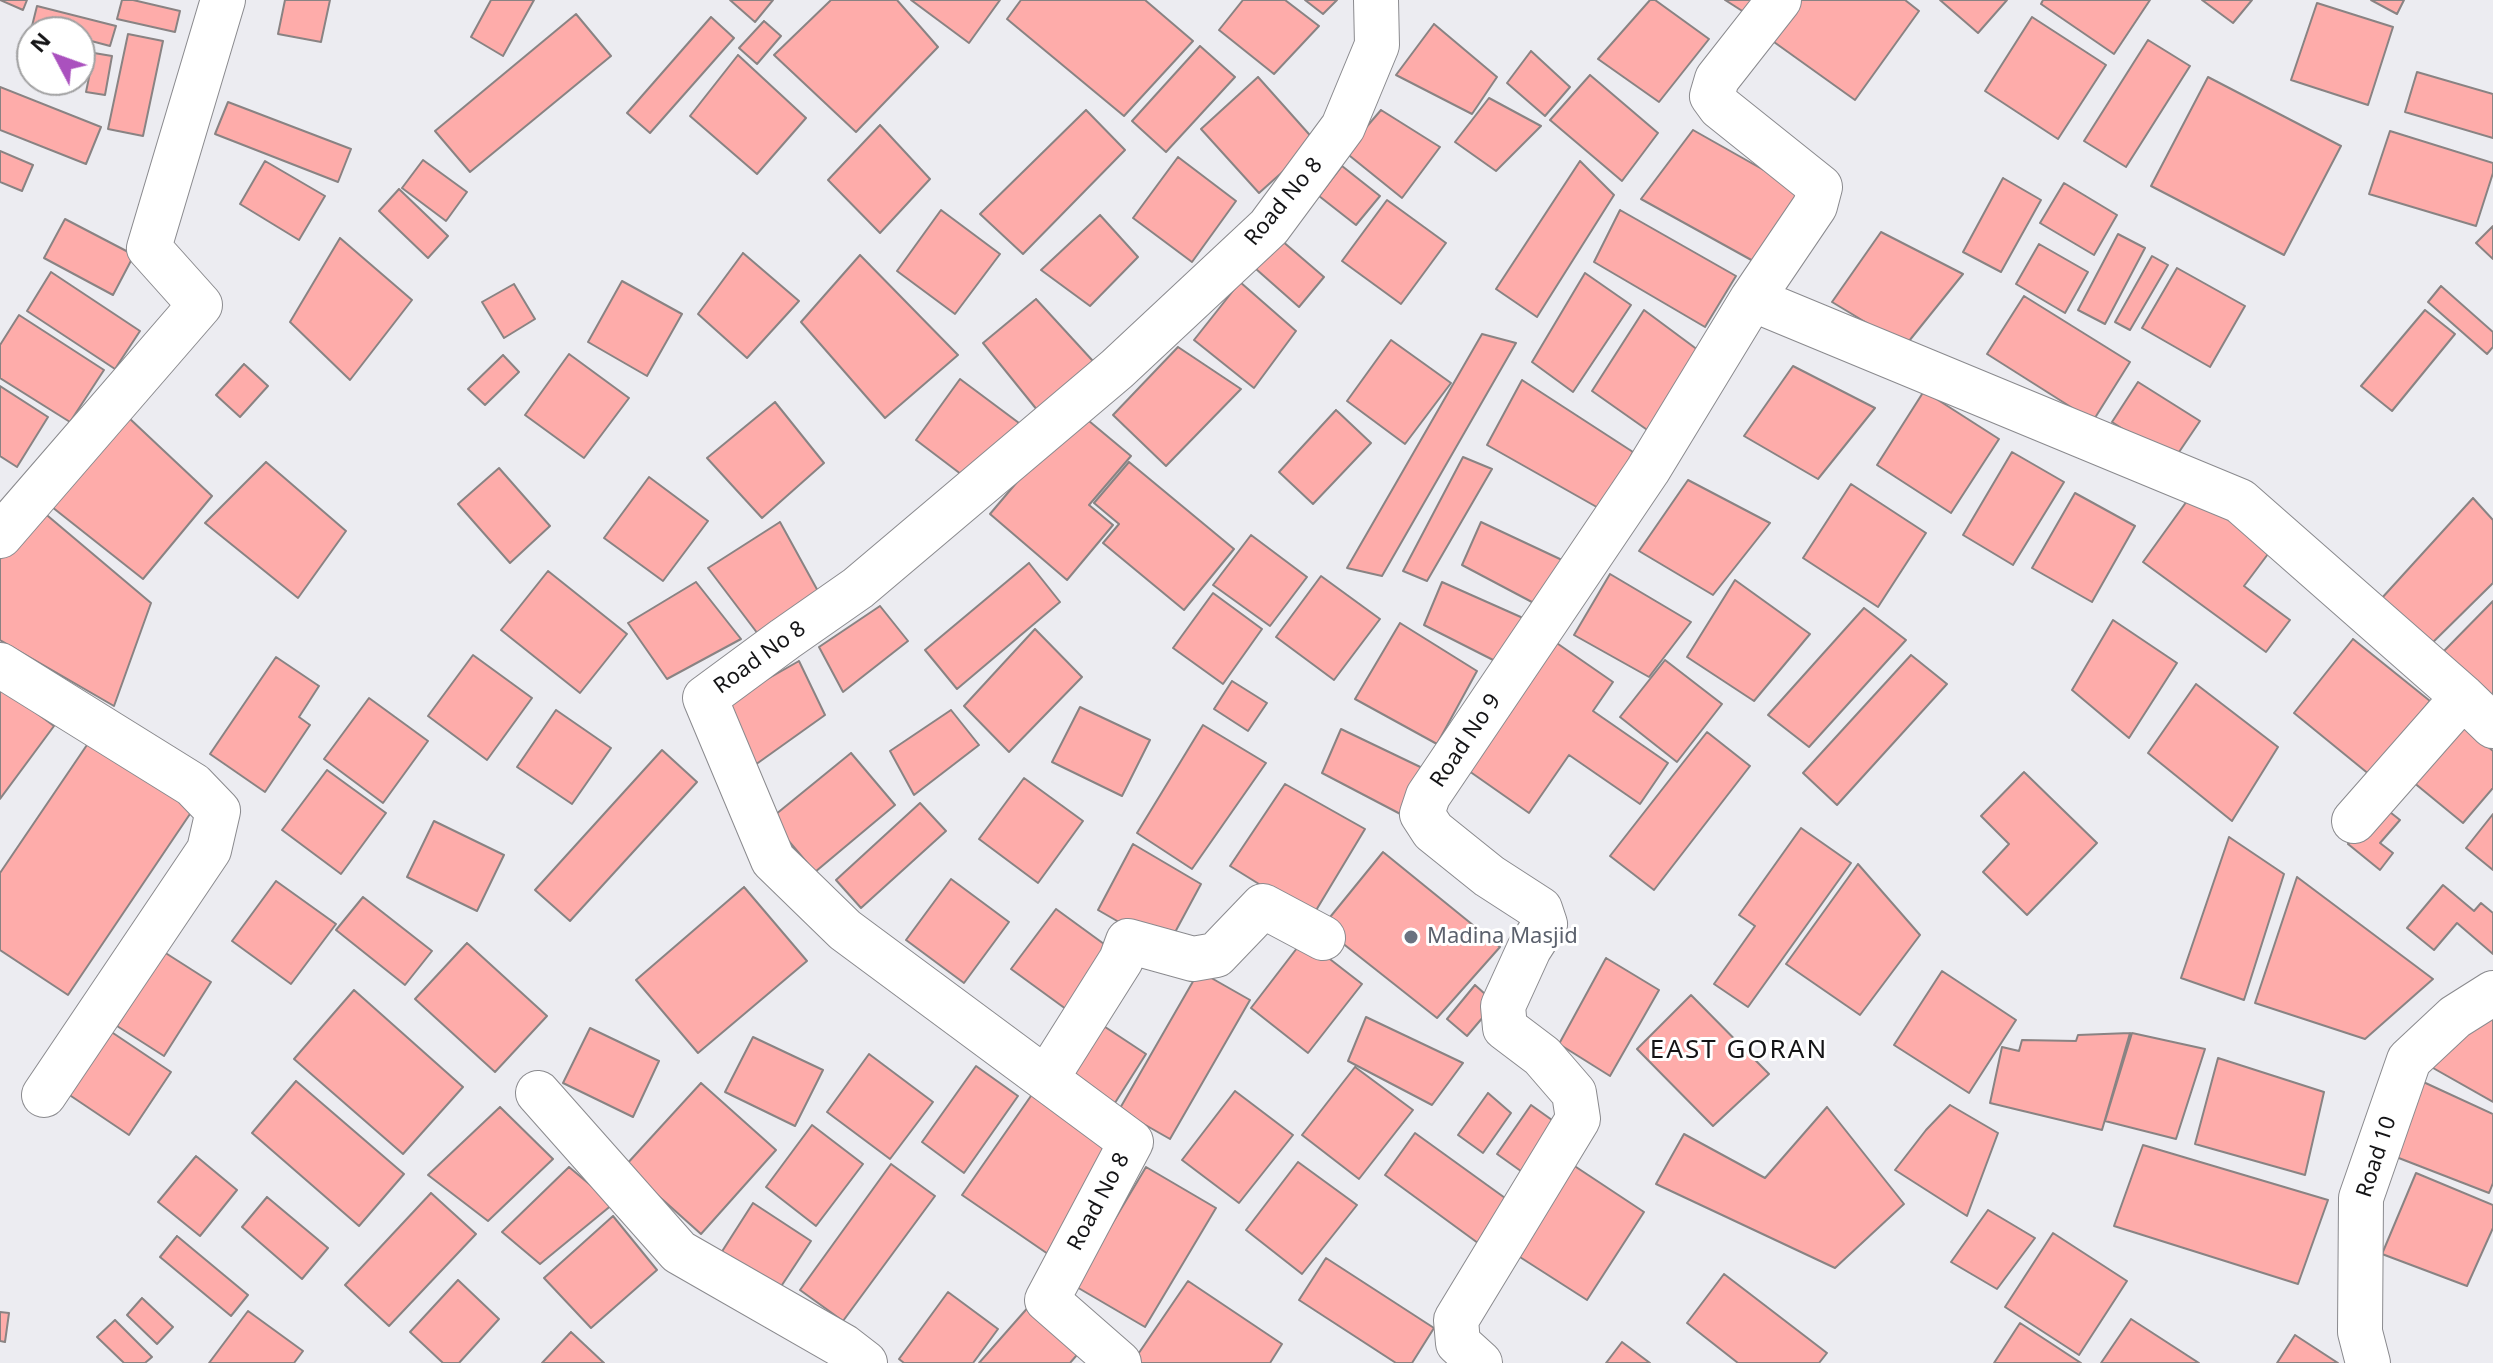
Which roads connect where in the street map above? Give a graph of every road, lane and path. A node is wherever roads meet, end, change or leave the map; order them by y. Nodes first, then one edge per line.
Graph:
1 (223, 0) edge
2 (1376, 0) edge
3 (1779, 0) edge
4 (1752, 299) junction
5 (0, 536) edge
6 (0, 665) edge
7 (2478, 712) edge
8 (2354, 821) dead end
9 (1323, 938) dead end
10 (2493, 993) edge
11 (1046, 1079) junction
12 (538, 1093) dead end
13 (44, 1095) dead end
14 (865, 1363) edge
15 (1119, 1363) edge
16 (1480, 1363) edge
17 (2368, 1363) edge

1 - 5 street
2 - 11 street, Road No 8
3 - 4 street, Road No 9
4 - 7 street
4 - 16 street, Road No 9
6 - 13 street
7 - 8 street
9 - 11 street
10 - 17 street, Road 10
11 - 15 street, Road No 8
12 - 14 street

